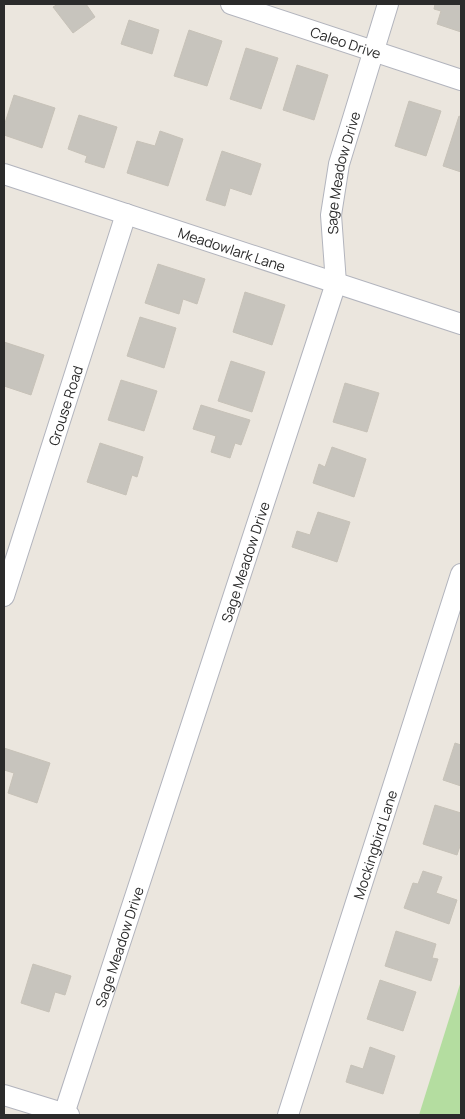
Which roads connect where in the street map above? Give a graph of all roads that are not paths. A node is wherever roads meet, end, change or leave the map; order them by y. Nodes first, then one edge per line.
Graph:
1 (231, 4) edge
2 (388, 4) edge
3 (373, 51) junction
4 (461, 80) edge
5 (4, 174) edge
6 (126, 214) junction
7 (336, 283) junction
8 (461, 324) edge
9 (461, 574) edge
10 (4, 596) edge
11 (4, 1095) edge
12 (66, 1115) edge
13 (288, 1115) edge

1 - 3 street, Caleo Drive
2 - 3 street, Sage Meadow Drive
3 - 4 street, Caleo Drive
3 - 7 street, Sage Meadow Drive
5 - 6 street, Meadowlark Lane
6 - 7 street, Meadowlark Lane
6 - 10 street, Grouse Road
7 - 8 street, Meadowlark Lane
7 - 12 street, Sage Meadow Drive
9 - 13 street, Mockingbird Lane
11 - 12 street

